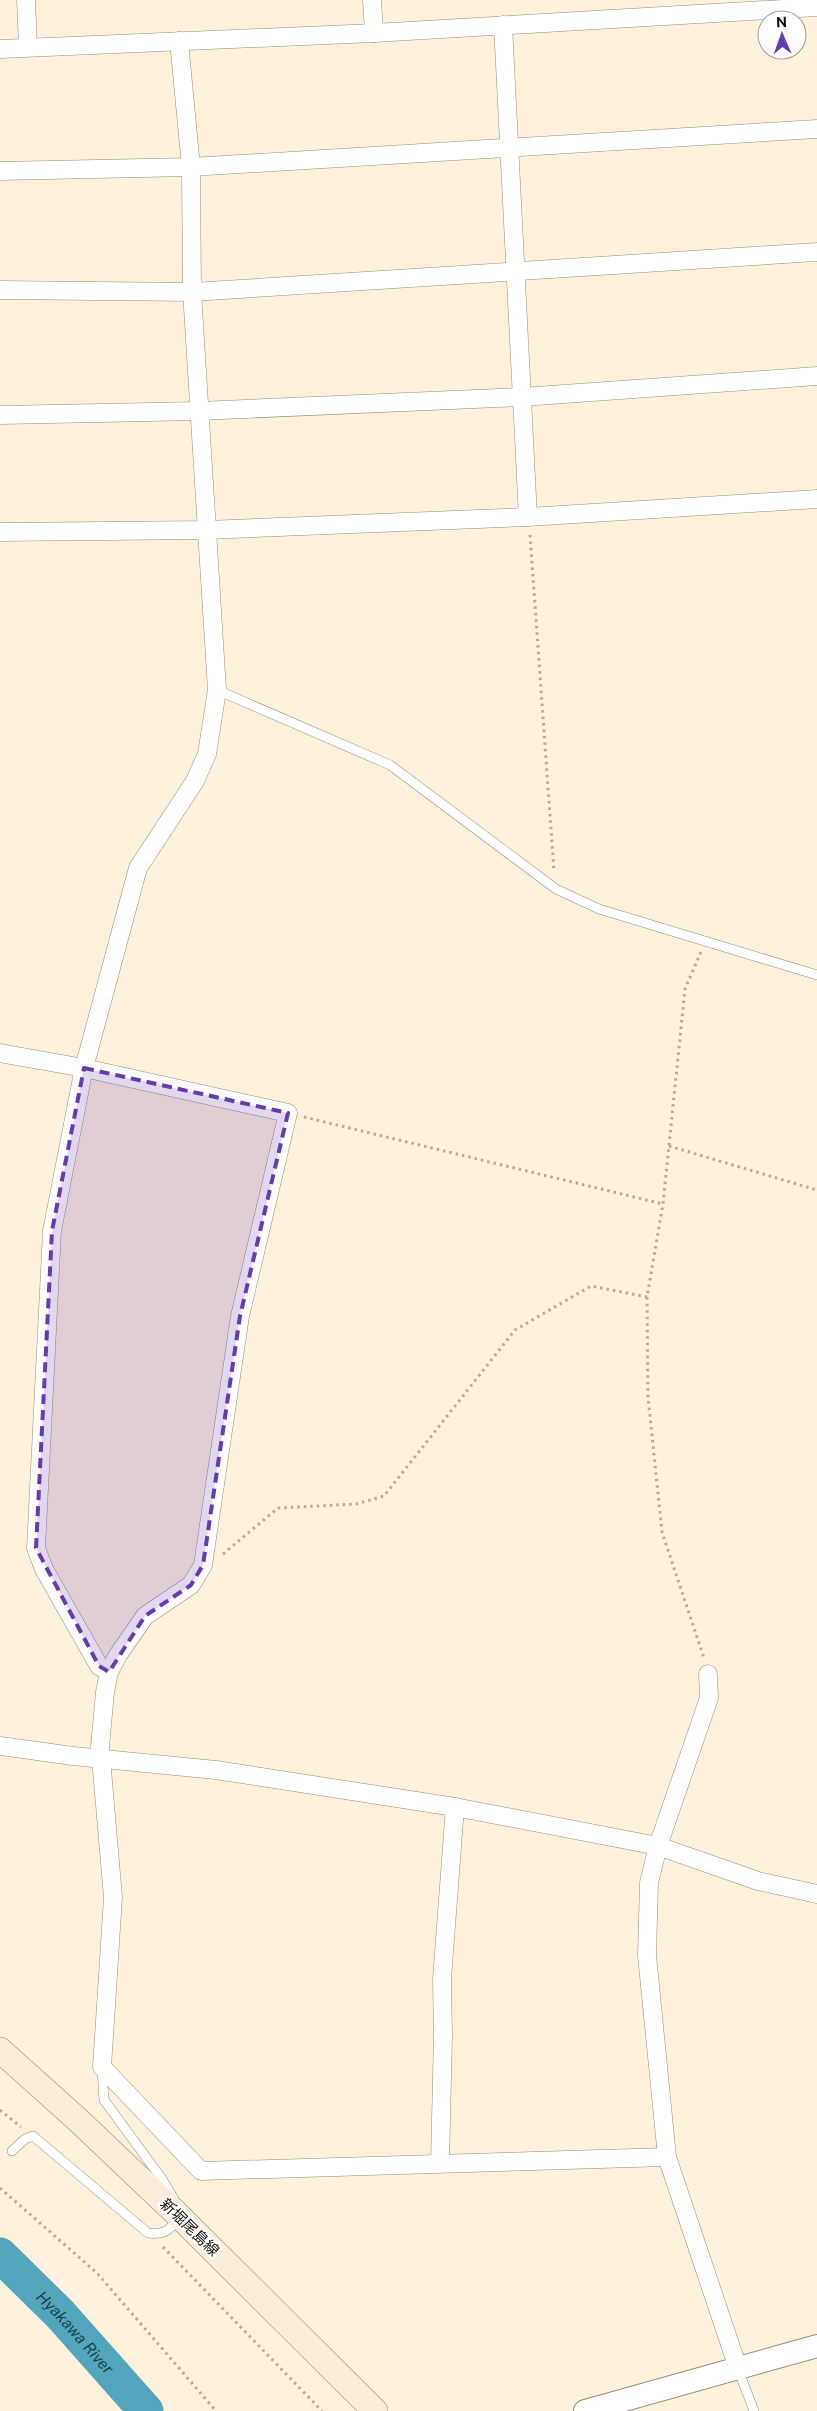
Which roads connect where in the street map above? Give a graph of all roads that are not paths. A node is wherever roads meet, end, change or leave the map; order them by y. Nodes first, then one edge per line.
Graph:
1 (26, 0) edge
2 (372, 0) edge
3 (817, 7) edge
4 (503, 25) junction
5 (374, 33) junction
6 (179, 41) junction
7 (28, 48) junction
8 (0, 49) edge
9 (817, 129) edge
10 (509, 147) junction
11 (191, 167) junction
12 (0, 171) edge
13 (817, 252) edge
14 (516, 272) junction
15 (0, 290) edge
16 (192, 292) junction
17 (817, 376) edge
18 (522, 397) junction
19 (198, 411) junction
20 (0, 415) edge
21 (817, 499) edge
22 (528, 517) junction
23 (207, 530) junction
24 (0, 532) edge
25 (218, 690) junction
26 (817, 975) edge
27 (0, 1053) edge
28 (84, 1068) junction
29 (109, 1672) junction
30 (708, 1674) road end
31 (0, 1746) edge
32 (102, 1758) junction
33 (455, 1807) junction
34 (658, 1846) junction
35 (817, 1894) edge
36 (0, 2050) edge
37 (102, 2067) junction
38 (12, 2151) dead end
39 (667, 2157) junction
40 (440, 2162) junction
41 (179, 2216) junction
42 (817, 2346) edge
43 (738, 2368) junction
44 (375, 2411) edge
45 (585, 2411) edge
46 (754, 2411) edge

1 - 7 street
2 - 5 street
3 - 4 street
4 - 5 street
4 - 10 street
5 - 6 street
6 - 7 street
6 - 11 street
7 - 8 street
9 - 10 street
10 - 11 street
10 - 14 street
11 - 12 street
11 - 16 street
13 - 14 street
14 - 16 street
14 - 18 street
15 - 16 street
16 - 19 street
17 - 18 street
18 - 19 street
18 - 22 street
19 - 20 street
19 - 23 street
21 - 22 street
22 - 23 street
23 - 24 street
23 - 25 street
25 - 26 lane
25 - 28 street
27 - 28 street
28 - 29 street
28 - 29 street
29 - 32 street
30 - 34 street
31 - 32 street
32 - 33 street
32 - 37 street
33 - 34 street
33 - 40 street
34 - 35 street
34 - 39 street
36 - 41 main road, 新堀尾島線
37 - 40 street
37 - 41 lane
38 - 41 lane
39 - 40 street
39 - 43 street
41 - 44 main road, 新堀尾島線
42 - 43 street
43 - 45 street
43 - 46 lane

